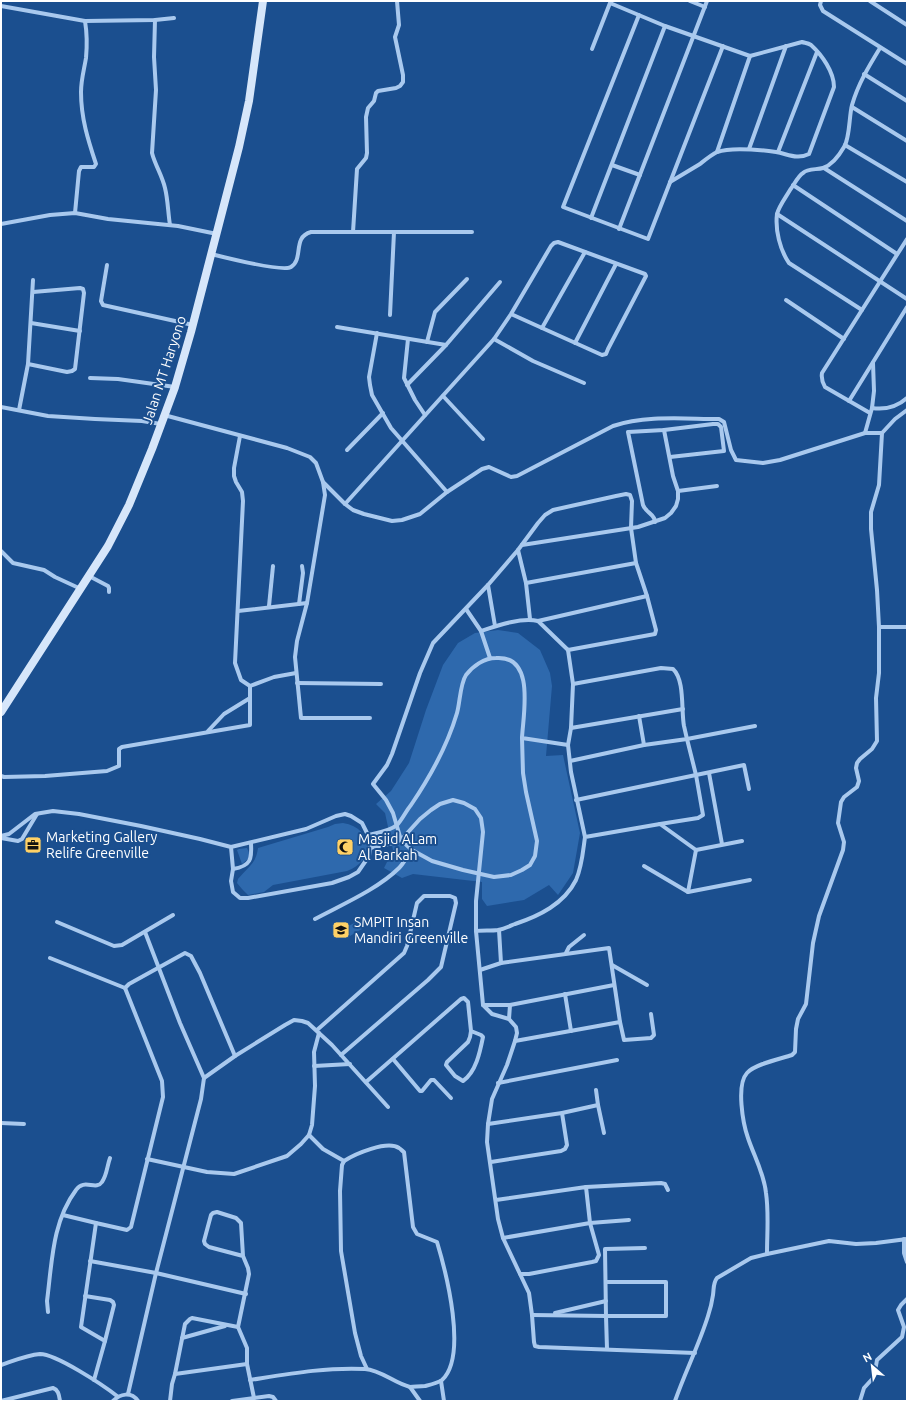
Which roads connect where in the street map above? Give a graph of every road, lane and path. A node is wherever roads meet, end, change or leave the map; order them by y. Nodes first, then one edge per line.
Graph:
1 (263, 1) edge
2 (397, 1) edge
3 (690, 1) edge
4 (707, 1) edge
5 (821, 1) edge
6 (870, 1) edge
7 (1, 6) edge
8 (705, 7) junction
9 (639, 15) junction
10 (174, 18) dead end
11 (155, 20) junction
12 (85, 21) junction
13 (907, 25) edge
14 (665, 26) junction
15 (694, 35) junction
16 (722, 46) junction
17 (786, 46) junction
18 (880, 48) junction
19 (592, 49) dead end
20 (817, 52) junction
21 (750, 56) junction
22 (907, 64) edge
23 (864, 74) junction
24 (907, 101) edge
25 (852, 107) junction
26 (907, 141) edge
27 (846, 145) junction
28 (749, 150) junction
29 (717, 152) junction
30 (778, 152) junction
31 (612, 165) junction
32 (824, 168) junction
33 (640, 175) junction
34 (670, 182) junction
35 (907, 182) edge
36 (793, 185) junction
37 (76, 213) junction
38 (777, 214) junction
39 (591, 218) junction
40 (907, 221) edge
41 (1, 224) edge
42 (170, 225) junction
43 (619, 229) junction
44 (353, 232) junction
45 (394, 232) junction
46 (472, 232) dead end
47 (217, 234) junction
48 (907, 239) edge
49 (584, 252) junction
50 (211, 254) junction
51 (897, 254) junction
52 (616, 264) junction
53 (107, 265) dead end
54 (467, 279) dead end
55 (33, 280) dead end
56 (500, 282) dead end
57 (880, 282) junction
58 (33, 292) junction
59 (907, 299) edge
60 (786, 300) dead end
61 (907, 307) edge
62 (862, 310) junction
63 (511, 314) junction
64 (390, 315) dead end
65 (31, 323) junction
66 (193, 325) junction
67 (337, 326) dead end
68 (542, 328) junction
69 (80, 331) junction
70 (377, 333) junction
71 (408, 339) junction
72 (494, 339) junction
73 (844, 339) junction
74 (427, 342) junction
75 (575, 343) junction
76 (446, 345) junction
77 (873, 362) junction
78 (28, 364) junction
79 (90, 378) dead end
80 (584, 383) dead end
81 (407, 385) junction
82 (175, 387) junction
83 (443, 396) junction
84 (907, 398) edge
85 (849, 401) junction
86 (1, 407) edge
87 (872, 408) junction
88 (19, 410) junction
89 (907, 410) edge
90 (383, 413) junction
91 (870, 413) junction
92 (164, 415) junction
93 (425, 415) junction
94 (161, 424) junction
95 (664, 430) junction
96 (865, 433) junction
97 (882, 433) junction
98 (240, 436) junction
99 (483, 439) dead end
100 (403, 442) junction
101 (347, 450) dead end
102 (670, 457) junction
103 (323, 482) junction
104 (717, 486) dead end
105 (678, 491) junction
106 (447, 492) junction
107 (345, 504) junction
108 (655, 522) junction
109 (631, 528) junction
110 (522, 544) junction
111 (518, 550) junction
112 (1, 551) edge
113 (636, 563) junction
114 (273, 566) dead end
115 (302, 566) dead end
116 (89, 576) junction
117 (526, 583) junction
118 (488, 586) junction
119 (81, 589) junction
120 (109, 592) dead end
121 (647, 596) junction
122 (307, 603) junction
123 (299, 604) junction
124 (269, 606) junction
125 (466, 609) junction
126 (238, 611) junction
127 (530, 619) junction
128 (538, 621) junction
129 (495, 626) junction
130 (907, 627) edge
131 (879, 628) junction
132 (481, 631) junction
133 (568, 650) junction
134 (490, 658) junction
135 (296, 673) junction
136 (297, 683) junction
137 (381, 684) dead end
138 (573, 684) junction
139 (250, 686) junction
140 (250, 698) junction
141 (683, 709) junction
142 (1, 712) edge
143 (639, 716) junction
144 (370, 718) dead end
145 (755, 726) dead end
146 (571, 728) junction
147 (208, 732) junction
148 (522, 738) junction
149 (687, 738) junction
150 (568, 744) junction
151 (644, 745) junction
152 (570, 761) junction
153 (708, 773) junction
154 (696, 775) junction
155 (1, 776) edge
156 (749, 789) dead end
157 (576, 800) junction
158 (37, 814) junction
159 (660, 824) junction
160 (396, 826) junction
161 (368, 835) junction
162 (1, 837) edge
163 (585, 838) junction
164 (401, 840) junction
165 (742, 841) dead end
166 (251, 843) junction
167 (722, 844) junction
168 (231, 847) junction
169 (370, 848) junction
170 (412, 850) junction
171 (696, 850) junction
172 (644, 866) dead end
173 (233, 868) junction
174 (479, 874) junction
175 (750, 880) dead end
176 (688, 892) junction
177 (173, 915) dead end
178 (315, 919) dead end
179 (57, 922) dead end
180 (499, 930) junction
181 (476, 931) junction
182 (145, 932) junction
183 (584, 935) dead end
184 (566, 953) junction
185 (50, 958) dead end
186 (502, 963) junction
187 (612, 965) junction
188 (158, 969) junction
189 (480, 970) junction
190 (614, 985) junction
191 (648, 985) dead end
192 (124, 988) junction
193 (565, 994) junction
194 (510, 1005) junction
195 (483, 1006) junction
196 (651, 1014) dead end
197 (509, 1019) junction
198 (620, 1022) junction
199 (470, 1031) junction
200 (571, 1031) junction
201 (318, 1032) junction
202 (515, 1041) junction
203 (341, 1055) junction
204 (235, 1056) junction
205 (393, 1058) junction
206 (617, 1060) dead end
207 (350, 1064) junction
208 (314, 1066) junction
209 (204, 1078) junction
210 (366, 1082) junction
211 (498, 1082) junction
212 (596, 1090) dead end
213 (450, 1098) dead end
214 (598, 1105) junction
215 (388, 1107) dead end
216 (562, 1112) junction
217 (1, 1123) edge
218 (24, 1124) dead end
219 (488, 1124) junction
220 (604, 1133) dead end
221 (309, 1135) junction
222 (110, 1158) dead end
223 (147, 1159) junction
224 (344, 1161) junction
225 (491, 1162) junction
226 (184, 1167) junction
227 (586, 1187) junction
228 (668, 1190) dead end
229 (496, 1200) junction
230 (63, 1215) junction
231 (629, 1220) dead end
232 (96, 1222) junction
233 (590, 1223) junction
234 (503, 1238) junction
235 (905, 1239) edge
236 (645, 1248) dead end
237 (766, 1254) junction
238 (243, 1256) junction
239 (90, 1261) junction
240 (907, 1262) edge
241 (156, 1273) junction
242 (520, 1274) junction
243 (606, 1282) junction
244 (246, 1294) junction
245 (85, 1296) junction
246 (907, 1299) edge
247 (606, 1301) junction
248 (48, 1312) dead end
249 (532, 1315) junction
250 (549, 1315) junction
251 (606, 1316) junction
252 (226, 1325) junction
253 (238, 1327) junction
254 (182, 1338) junction
255 (105, 1341) junction
256 (607, 1349) junction
257 (695, 1352) junction
258 (247, 1364) junction
259 (1, 1365) edge
260 (367, 1370) junction
261 (175, 1374) junction
262 (94, 1380) junction
263 (250, 1380) junction
264 (441, 1381) junction
265 (410, 1387) junction
266 (128, 1394) junction
267 (117, 1396) junction
268 (254, 1398) junction
269 (241, 1400) edge
270 (1, 1401) edge
271 (60, 1401) edge
272 (113, 1401) edge
273 (138, 1401) edge
274 (170, 1401) edge
275 (232, 1401) edge
276 (276, 1401) edge
277 (420, 1401) edge
278 (444, 1401) edge
279 (676, 1401) edge
280 (860, 1401) edge

1 - 47 main road, Jalan MT Haryono
2 - 44 street
3 - 8 street
4 - 8 street
5 - 18 street
6 - 13 street
7 - 12 street
8 - 15 street
9 - 14 street
9 - 19 street
9 - 39 street
10 - 11 street
11 - 12 street
11 - 42 street
12 - 37 street
14 - 15 street
14 - 31 street
15 - 16 street
15 - 33 street
16 - 21 street
16 - 34 street
17 - 20 street
17 - 21 street
17 - 28 street
18 - 22 street
18 - 23 street
20 - 30 street
20 - 30 street
21 - 29 street
23 - 24 street
23 - 25 street
25 - 26 street
25 - 27 street
27 - 32 street
27 - 35 street
28 - 29 street
28 - 30 street
29 - 34 street
31 - 33 street
31 - 39 street
32 - 36 street
32 - 40 street
33 - 43 street
34 - 43 street
36 - 38 street
36 - 51 street
37 - 41 street
37 - 42 street
38 - 57 street
38 - 62 street
39 - 43 street
42 - 47 street
44 - 45 street
44 - 50 street
45 - 46 street
45 - 64 street
47 - 50 main road, Jalan MT Haryono
48 - 51 street
49 - 52 street
49 - 63 street
49 - 68 street
50 - 66 main road, Jalan MT Haryono
51 - 57 street
52 - 75 street
52 - 75 street
53 - 66 street
54 - 74 street
55 - 58 street
56 - 76 street
57 - 59 street
57 - 62 street
58 - 65 street
58 - 69 street
60 - 73 street
61 - 77 street
62 - 73 street
63 - 68 street
63 - 72 street
65 - 69 street
65 - 78 street
66 - 82 main road, Jalan MT Haryono
67 - 70 street
68 - 75 street
69 - 78 street
70 - 71 street
70 - 90 street
71 - 74 street
71 - 81 street
72 - 80 street
72 - 83 street
73 - 85 street
74 - 76 street
76 - 81 street
77 - 85 street
77 - 87 street
78 - 88 street
79 - 82 street
81 - 93 street
82 - 92 main road, Jalan MT Haryono
83 - 93 street
83 - 99 street
84 - 87 street
85 - 91 street
86 - 88 street
87 - 91 street
88 - 94 street
89 - 97 street
90 - 100 street
90 - 101 street
91 - 96 street
92 - 94 main road, Jalan MT Haryono
92 - 98 street
93 - 100 street
94 - 116 main road, Jalan MT Haryono
95 - 102 street
95 - 102 street
95 - 108 street
96 - 97 street
96 - 106 street
97 - 131 street
98 - 103 street
98 - 126 street
100 - 106 street
100 - 107 street
102 - 105 street
103 - 107 street
103 - 122 street
104 - 105 street
105 - 108 street
106 - 107 street
108 - 109 street
109 - 110 street
109 - 110 street
109 - 113 street
110 - 111 street
111 - 117 street
111 - 118 street
112 - 119 street
113 - 117 street
113 - 121 street
114 - 124 street
115 - 123 street
116 - 119 main road, Jalan MT Haryono
116 - 120 street
117 - 127 street
118 - 125 street
118 - 129 street
119 - 142 main road, Jalan MT Haryono
121 - 128 street
121 - 133 street
122 - 123 street
122 - 135 street
123 - 124 street
124 - 126 street
125 - 132 street
125 - 160 street
126 - 139 street
127 - 128 street
127 - 129 street
128 - 133 street
129 - 132 street
130 - 131 street
131 - 237 street
132 - 134 street
133 - 138 street
134 - 148 street
134 - 160 street
135 - 136 street
135 - 139 street
136 - 137 street
136 - 144 street
138 - 141 street
138 - 146 street
139 - 140 street
140 - 147 street
140 - 147 street
141 - 143 street
141 - 149 street
143 - 146 street
143 - 151 street
145 - 149 street
146 - 150 street
147 - 155 street
148 - 150 street
148 - 174 street
149 - 151 street
149 - 154 street
150 - 152 street
151 - 152 street
152 - 157 street
153 - 154 street
153 - 156 street
153 - 167 street
154 - 157 street
154 - 159 street
157 - 163 street
158 - 162 street
158 - 162 street
158 - 168 street
159 - 163 street
159 - 171 street
160 - 161 street
160 - 164 street
161 - 166 street
161 - 169 street
163 - 180 street
164 - 169 street
164 - 170 street
164 - 174 street
165 - 167 street
166 - 168 street
166 - 173 street
167 - 171 street
168 - 173 street
169 - 173 street
170 - 174 street
170 - 178 street
171 - 176 street
172 - 176 street
174 - 181 street
175 - 176 street
177 - 182 street
179 - 182 street
180 - 181 street
180 - 186 street
181 - 189 street
182 - 188 street
183 - 184 street
184 - 186 street
184 - 187 street
185 - 192 street
186 - 189 street
187 - 190 street
187 - 191 street
188 - 192 street
188 - 204 street
188 - 209 street
189 - 195 street
190 - 193 street
190 - 198 street
192 - 223 street
193 - 194 street
193 - 200 street
194 - 195 street
194 - 197 street
195 - 197 street
196 - 198 street
197 - 202 street
198 - 200 street
199 - 199 street
199 - 205 street
200 - 202 street
201 - 203 street
201 - 203 street
201 - 204 street
201 - 208 street
202 - 211 street
203 - 207 street
204 - 209 street
205 - 210 street
205 - 213 street
206 - 211 street
207 - 208 street
207 - 210 street
208 - 221 street
209 - 226 street
210 - 215 street
211 - 219 street
212 - 214 street
214 - 216 street
214 - 220 street
216 - 219 street
216 - 225 street
217 - 218 street
219 - 225 street
221 - 224 street
221 - 226 street
222 - 230 street
223 - 226 street
223 - 232 street
224 - 260 street
224 - 264 street
225 - 229 street
226 - 241 street
227 - 228 street
227 - 229 street
227 - 233 street
229 - 234 street
230 - 232 street
230 - 248 street
231 - 233 street
232 - 239 street
233 - 234 street
233 - 242 street
234 - 242 street
235 - 237 street
235 - 240 street
236 - 243 street
237 - 257 street
238 - 238 street
238 - 244 street
239 - 241 street
239 - 245 street
241 - 244 street
241 - 266 street
242 - 249 street
243 - 247 street
243 - 251 street
244 - 253 street
245 - 255 street
245 - 255 street
246 - 280 street
247 - 250 street
247 - 251 street
249 - 250 street
249 - 256 street
250 - 251 street
251 - 256 street
252 - 253 street
252 - 254 street
252 - 254 street
253 - 258 street
254 - 261 street
255 - 262 street
256 - 257 street
257 - 279 street
258 - 261 street
258 - 263 street
259 - 262 street
260 - 263 street
260 - 265 street
261 - 274 street
262 - 267 street
263 - 268 street
264 - 265 street
264 - 278 street
265 - 277 street
266 - 267 street
266 - 273 street
267 - 272 street
268 - 269 street
268 - 276 street
269 - 275 street
270 - 271 street

